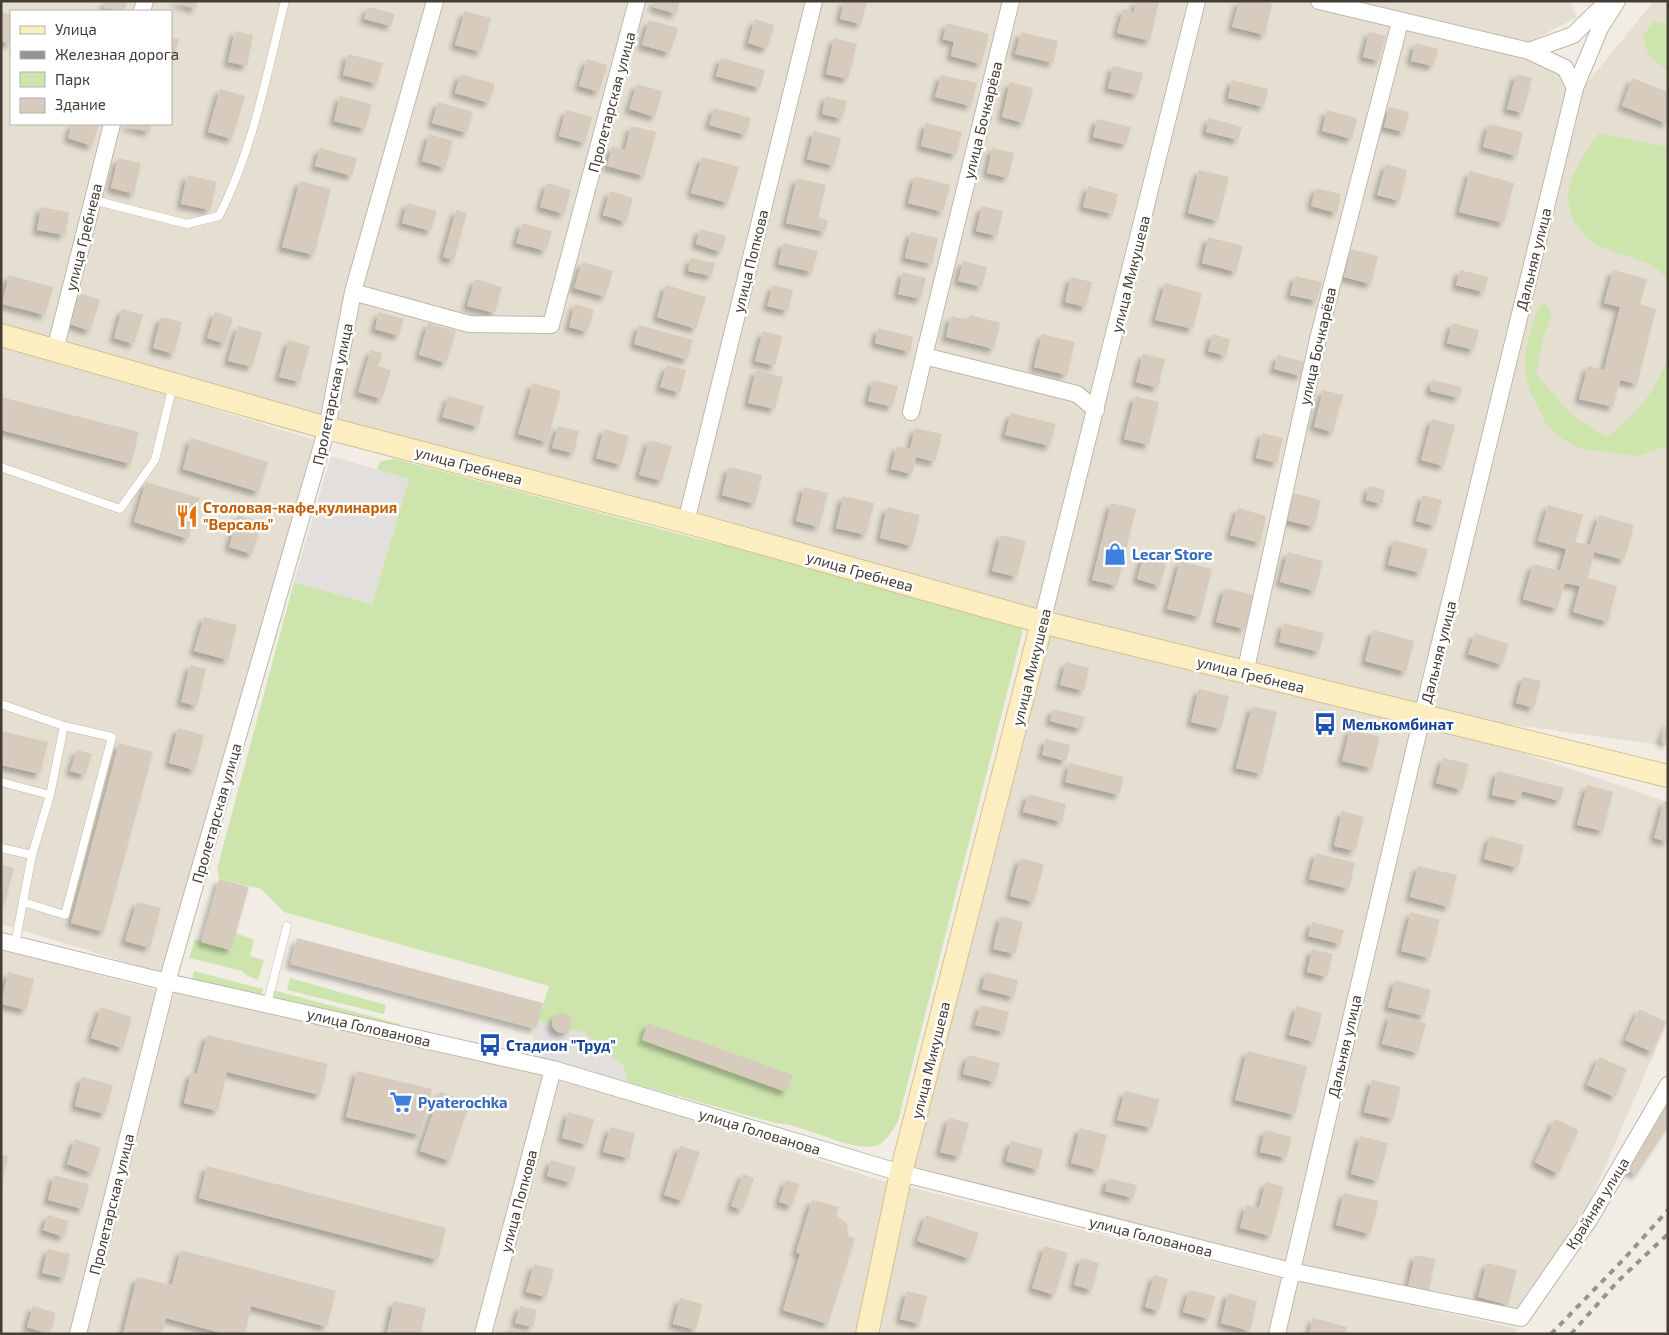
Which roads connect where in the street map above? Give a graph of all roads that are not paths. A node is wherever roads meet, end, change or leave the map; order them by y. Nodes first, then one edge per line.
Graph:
1 (285, 1) edge
2 (435, 1) edge
3 (637, 1) edge
4 (814, 1) edge
5 (1011, 1) edge
6 (1197, 1) edge
7 (1319, 1) edge
8 (1608, 1) edge
9 (1617, 1) edge
10 (1400, 22) junction
11 (1530, 51) junction
12 (1575, 88) junction
13 (112, 125) edge
14 (92, 200) junction
15 (353, 292) junction
16 (1, 335) edge
17 (55, 350) junction
18 (924, 356) junction
19 (173, 384) junction
20 (1096, 410) junction
21 (911, 412) dead end
22 (327, 428) junction
23 (1, 467) edge
24 (686, 522) junction
25 (1042, 622) junction
26 (1245, 673) junction
27 (1, 704) edge
28 (1422, 716) junction
29 (64, 726) junction
30 (1668, 776) edge
31 (1, 782) edge
32 (50, 795) junction
33 (1, 848) edge
34 (32, 855) junction
35 (22, 902) junction
36 (287, 926) dead end
37 (8, 942) edge
38 (167, 982) junction
39 (267, 1004) junction
40 (554, 1067) junction
41 (1668, 1085) edge
42 (901, 1173) junction
43 (1291, 1271) junction
44 (1520, 1318) joint
45 (78, 1334) edge
46 (483, 1334) edge
47 (867, 1334) edge
48 (1277, 1334) edge

1 - 14 lane
2 - 15 street, Пролетарская улица
3 - 15 street, Пролетарская улица
4 - 24 street, улица Попкова
5 - 18 street, улица Бочкарёва
6 - 20 street, улица Микушева
7 - 10 street
8 - 11 street
9 - 12 street, Дальняя улица
10 - 11 street
10 - 26 street, улица Бочкарёва
11 - 12 street
12 - 28 street, Дальняя улица
13 - 14 street, улица Гребнева
14 - 17 street, улица Гребнева
15 - 22 street, Пролетарская улица
16 - 17 street, улица Гребнева
17 - 19 street, улица Гребнева
18 - 20 street
18 - 21 street, улица Бочкарёва
19 - 22 street, улица Гребнева
19 - 23 lane
20 - 25 street, улица Микушева
22 - 24 street, улица Гребнева
22 - 38 street, Пролетарская улица
24 - 25 street, улица Гребнева
25 - 26 street, улица Гребнева
25 - 42 street, улица Микушева
26 - 28 street, улица Гребнева
27 - 29 lane
28 - 30 street, улица Гребнева
28 - 43 street, Дальняя улица
29 - 32 lane
29 - 35 lane
31 - 32 lane
32 - 34 lane
33 - 34 lane
34 - 35 lane
35 - 37 lane
36 - 39 lane
37 - 38 street, улица Голованова
38 - 39 street, улица Голованова
38 - 45 street, Пролетарская улица
39 - 40 street, улица Голованова
40 - 42 street, улица Голованова
40 - 46 street, улица Попкова
41 - 44 street, Крайняя улица
42 - 43 street, улица Голованова
42 - 47 street, улица Микушева
43 - 44 street, улица Голованова
43 - 48 street, Дальняя улица

